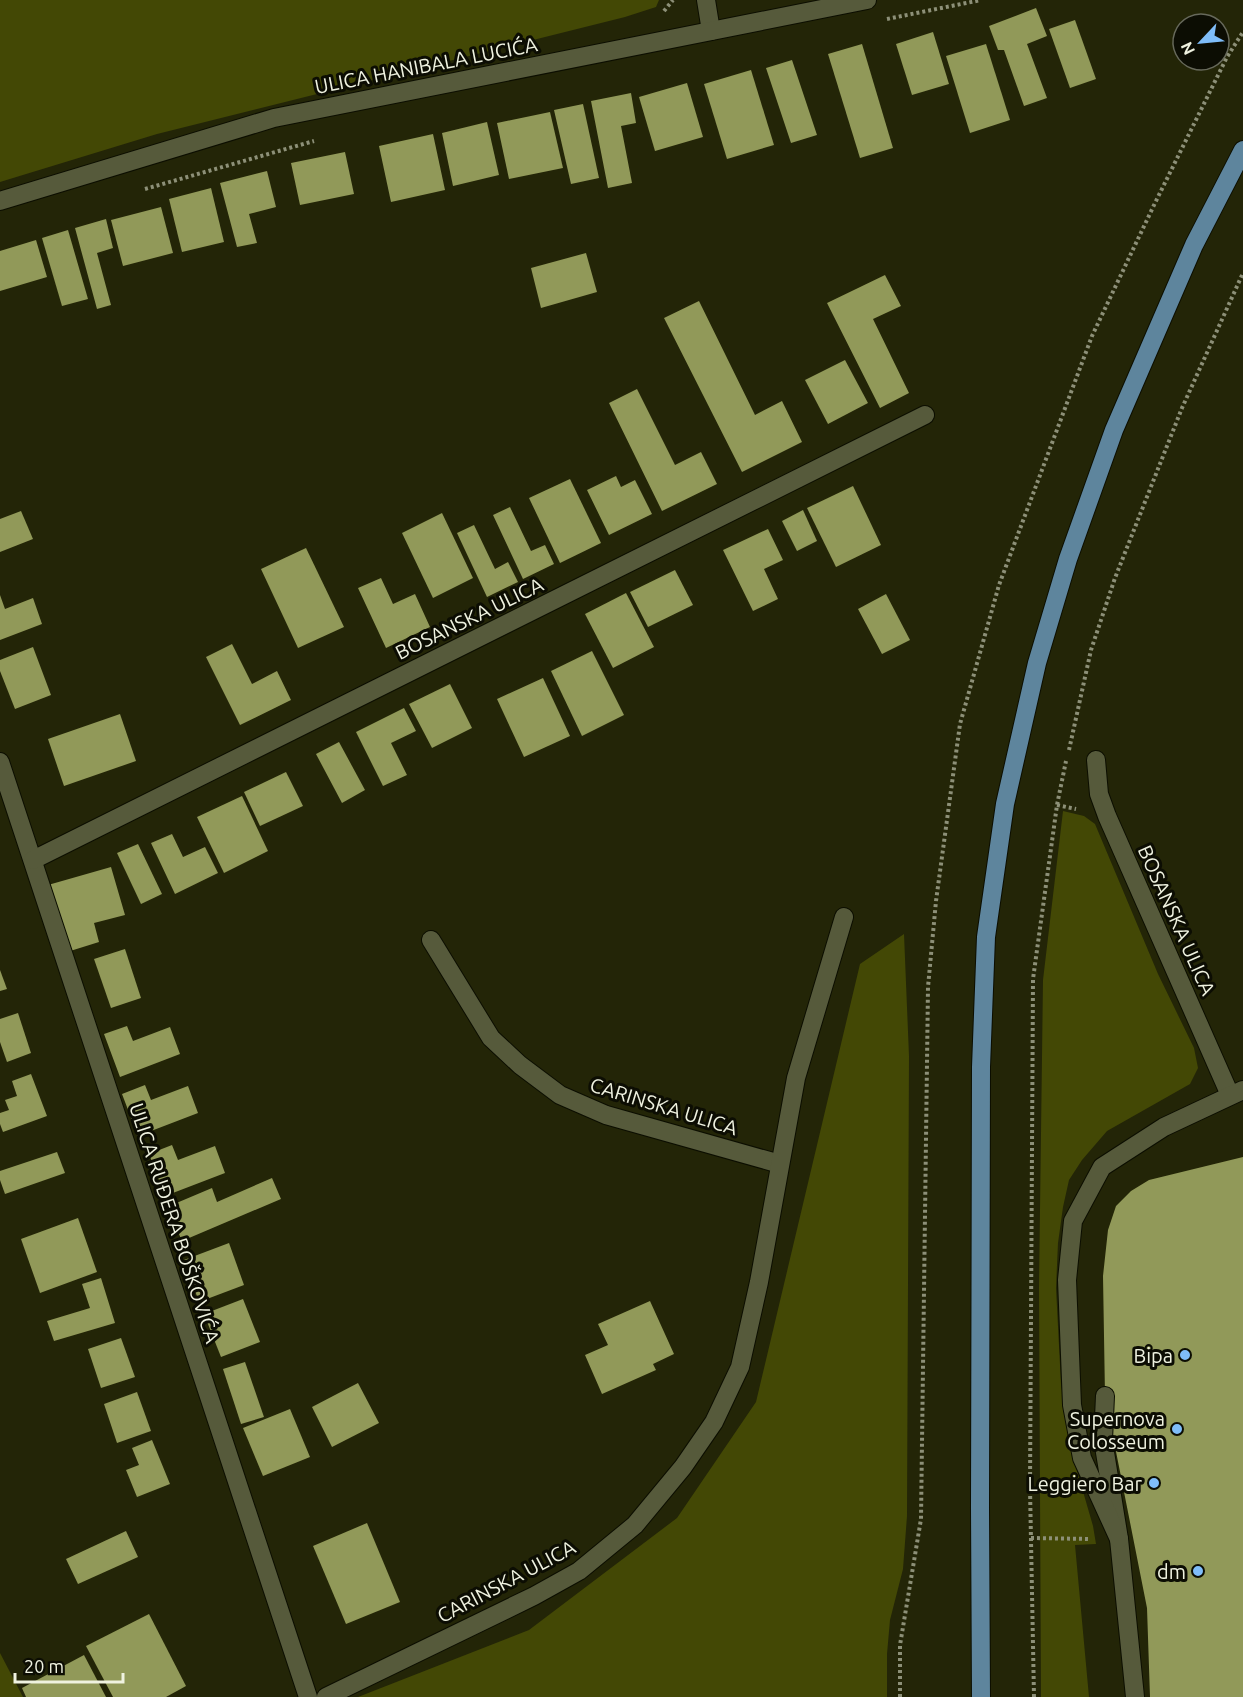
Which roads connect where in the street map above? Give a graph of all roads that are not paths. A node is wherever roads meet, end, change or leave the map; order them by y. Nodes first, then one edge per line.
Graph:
1 (706, 0) edge
2 (867, 0) edge
3 (711, 31) junction
4 (1243, 150) edge
5 (0, 201) edge
6 (925, 416) dead end
7 (1096, 760) dead end
8 (0, 762) edge
9 (33, 860) junction
10 (844, 917) dead end
11 (431, 940) dead end
12 (1237, 1093) edge
13 (780, 1164) junction
14 (1105, 1395) dead end
15 (1119, 1539) junction
16 (308, 1697) edge
17 (326, 1697) edge
18 (981, 1697) edge
19 (1135, 1697) edge

1 - 3 street
2 - 3 street, ULICA HANIBALA LUCIĆA
3 - 5 street, ULICA HANIBALA LUCIĆA
4 - 18 main road
6 - 9 street, BOSANSKA ULICA
7 - 12 street, BOSANSKA ULICA
8 - 9 street, ULICA RUĐERA BOŠKOVIĆA
9 - 16 street, ULICA RUĐERA BOŠKOVIĆA
10 - 13 street, CARINSKA ULICA
11 - 13 street, CARINSKA ULICA
12 - 15 street
13 - 17 street, CARINSKA ULICA
14 - 15 street
15 - 19 street

